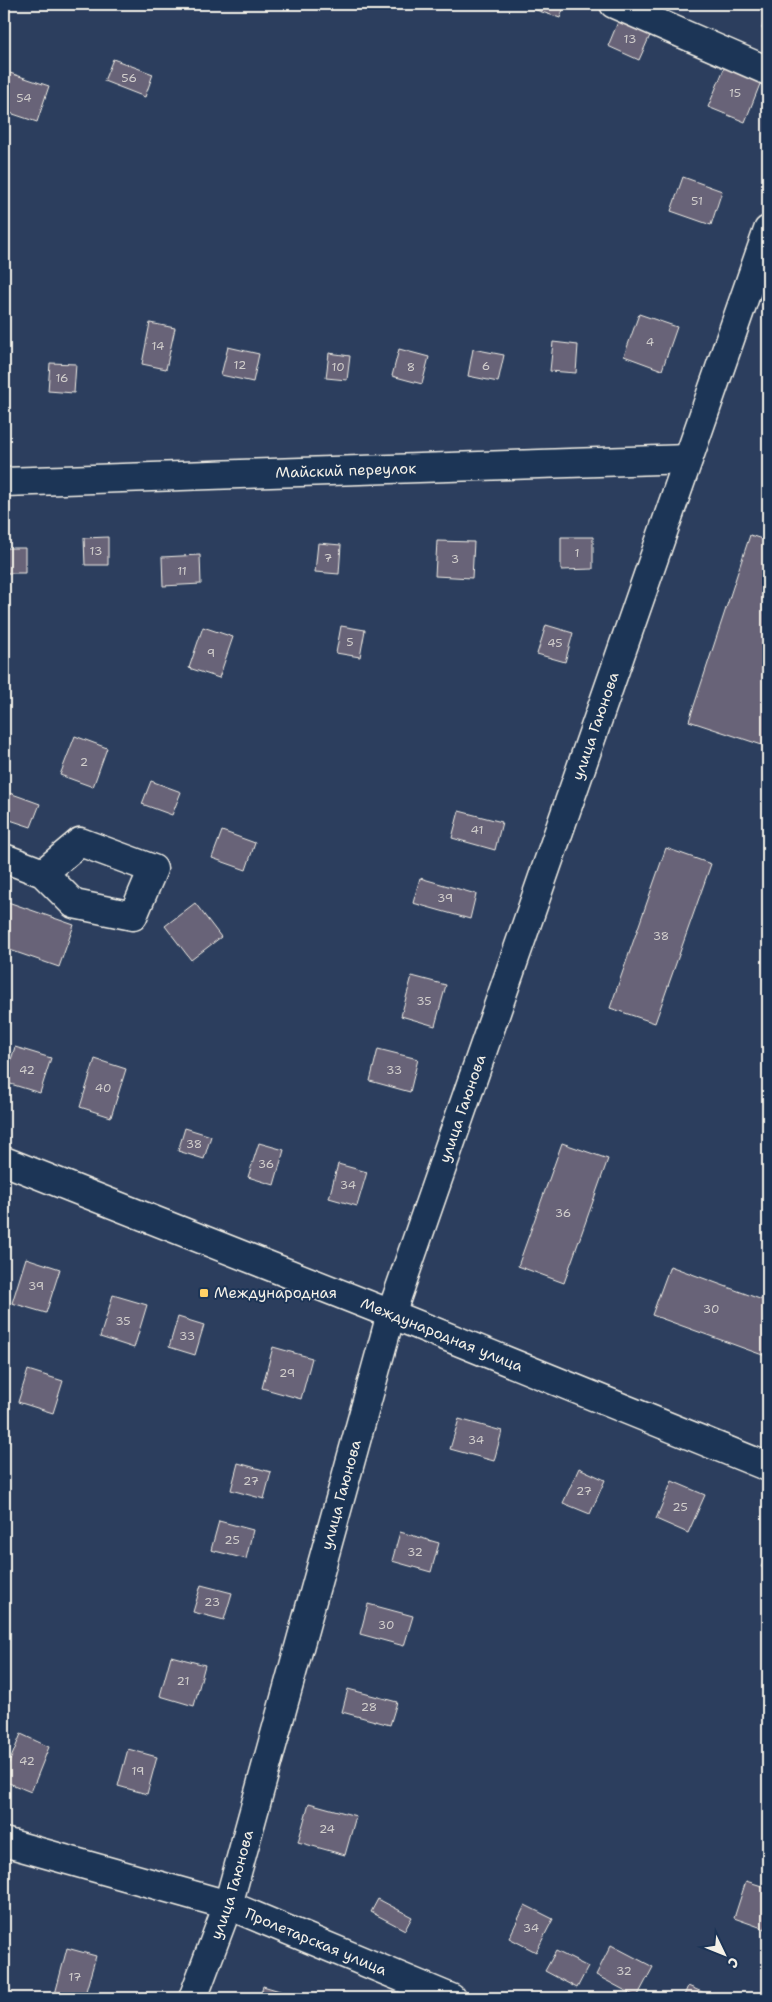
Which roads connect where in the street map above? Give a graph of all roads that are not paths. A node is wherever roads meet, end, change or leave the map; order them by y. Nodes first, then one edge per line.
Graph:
1 (614, 4) edge
2 (768, 71) edge
3 (768, 230) edge
4 (688, 459) junction
5 (4, 482) edge
6 (4, 858) edge
7 (43, 872) dead end
8 (4, 1161) edge
9 (391, 1314) junction
10 (768, 1467) edge
11 (4, 1842) edge
12 (228, 1905) junction
13 (193, 1998) edge
14 (451, 1998) edge

1 - 2 street
3 - 4 street, улица Гаюнова
4 - 5 street, Майский переулок
4 - 9 street, улица Гаюнова
6 - 7 street
8 - 9 street, Международная улица
9 - 10 street, Международная улица
9 - 12 street, улица Гаюнова
11 - 12 street, Пролетарская улица
12 - 13 street, улица Гаюнова
12 - 14 street, Пролетарская улица

